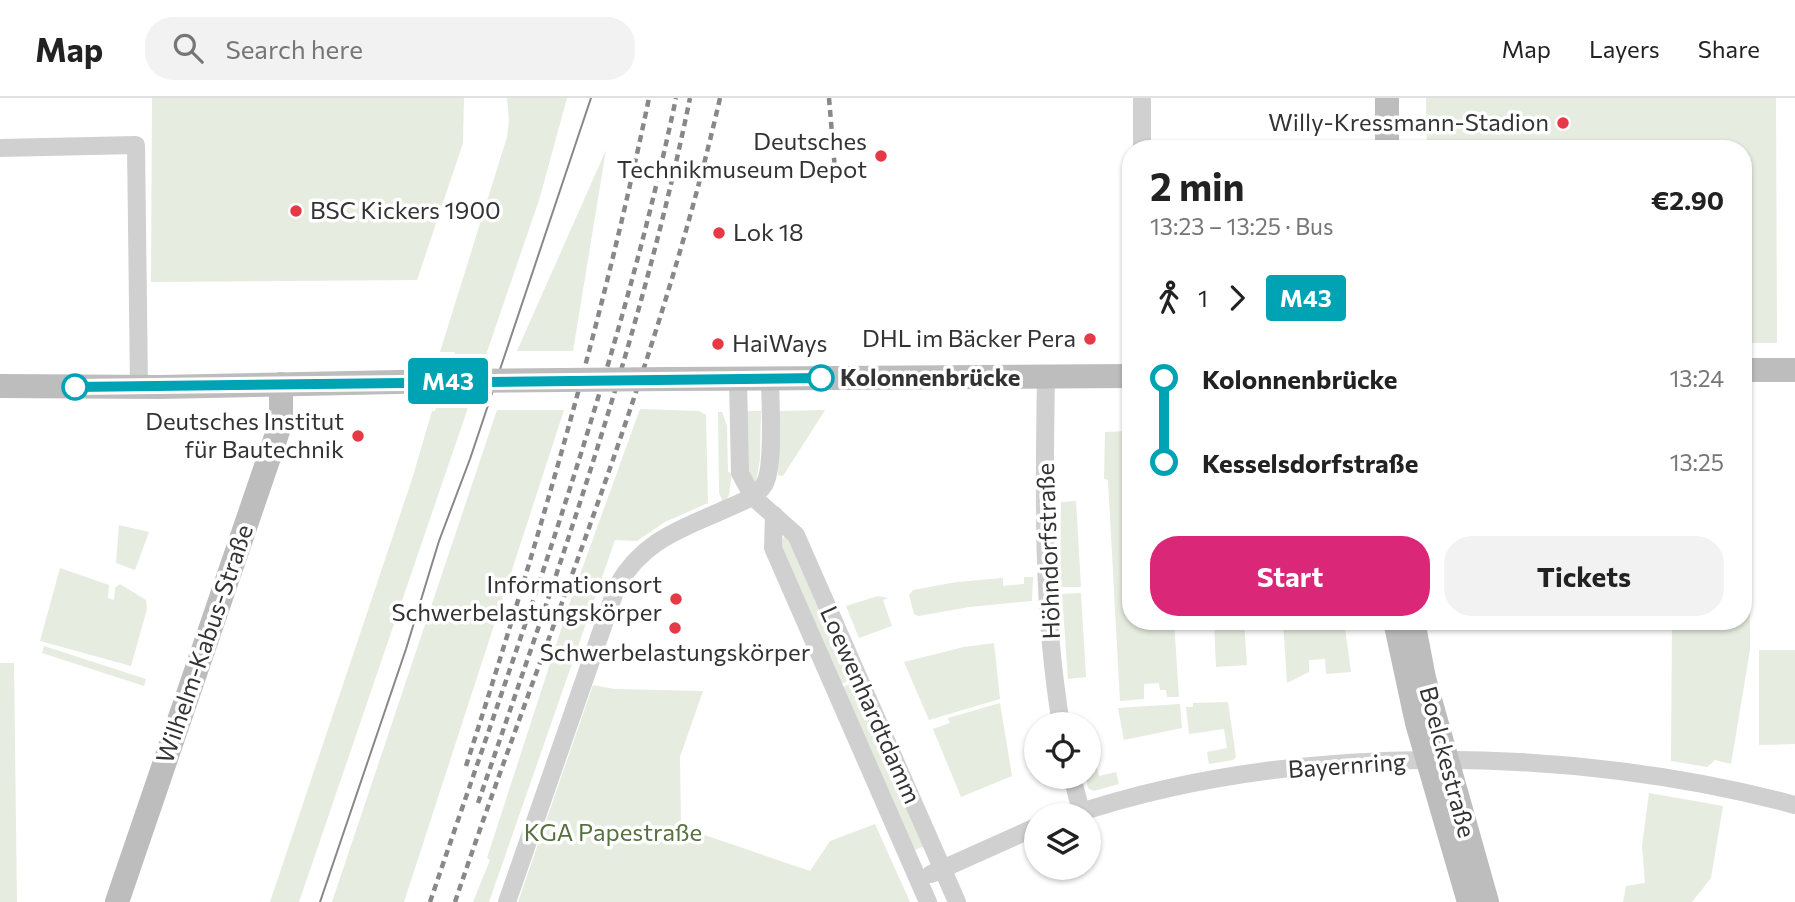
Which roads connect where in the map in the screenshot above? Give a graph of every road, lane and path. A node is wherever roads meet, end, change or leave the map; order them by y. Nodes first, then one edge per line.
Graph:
1 (1142, 98) edge
2 (1387, 98) edge
3 (1142, 140) edge
4 (1387, 140) edge
5 (0, 148) edge
6 (1752, 370) edge
7 (1795, 370) edge
8 (1122, 376) edge
9 (1046, 377) junction
10 (770, 378) junction
11 (738, 379) junction
12 (281, 384) junction
13 (0, 386) edge
14 (139, 387) junction
15 (753, 497) junction
16 (775, 514) junction
17 (1397, 630) edge
18 (1415, 630) edge
19 (1059, 712) edge
20 (1437, 761) junction
21 (1795, 805) edge
22 (1101, 806) edge
23 (1024, 833) edge
24 (942, 868) junction
25 (918, 879) junction
26 (117, 902) edge
27 (507, 902) edge
28 (928, 902) edge
29 (957, 902) edge
30 (1469, 902) edge
31 (1487, 902) edge

1 - 3 street
2 - 4 main road
5 - 14 street
6 - 7 main road
8 - 9 main road
9 - 10 main road
9 - 19 street, Höhndorfstraße
10 - 11 main road
10 - 15 street
11 - 12 main road, bridge
11 - 15 street, Loewenhardtdamm
12 - 14 main road
12 - 26 main road, Wilhelm-Kabus-Straße
13 - 14 main road
15 - 16 street, Loewenhardtdamm
15 - 27 street
16 - 24 street, Loewenhardtdamm
16 - 25 street, Loewenhardtdamm
17 - 20 main road, Boelckestraße
18 - 20 main road, Boelckestraße
20 - 21 street, Bayernring
20 - 22 street, Bayernring
20 - 30 main road, Boelckestraße
20 - 31 main road, Boelckestraße
23 - 24 street
24 - 25 street
24 - 29 street, Loewenhardtdamm
25 - 28 street, Loewenhardtdamm

